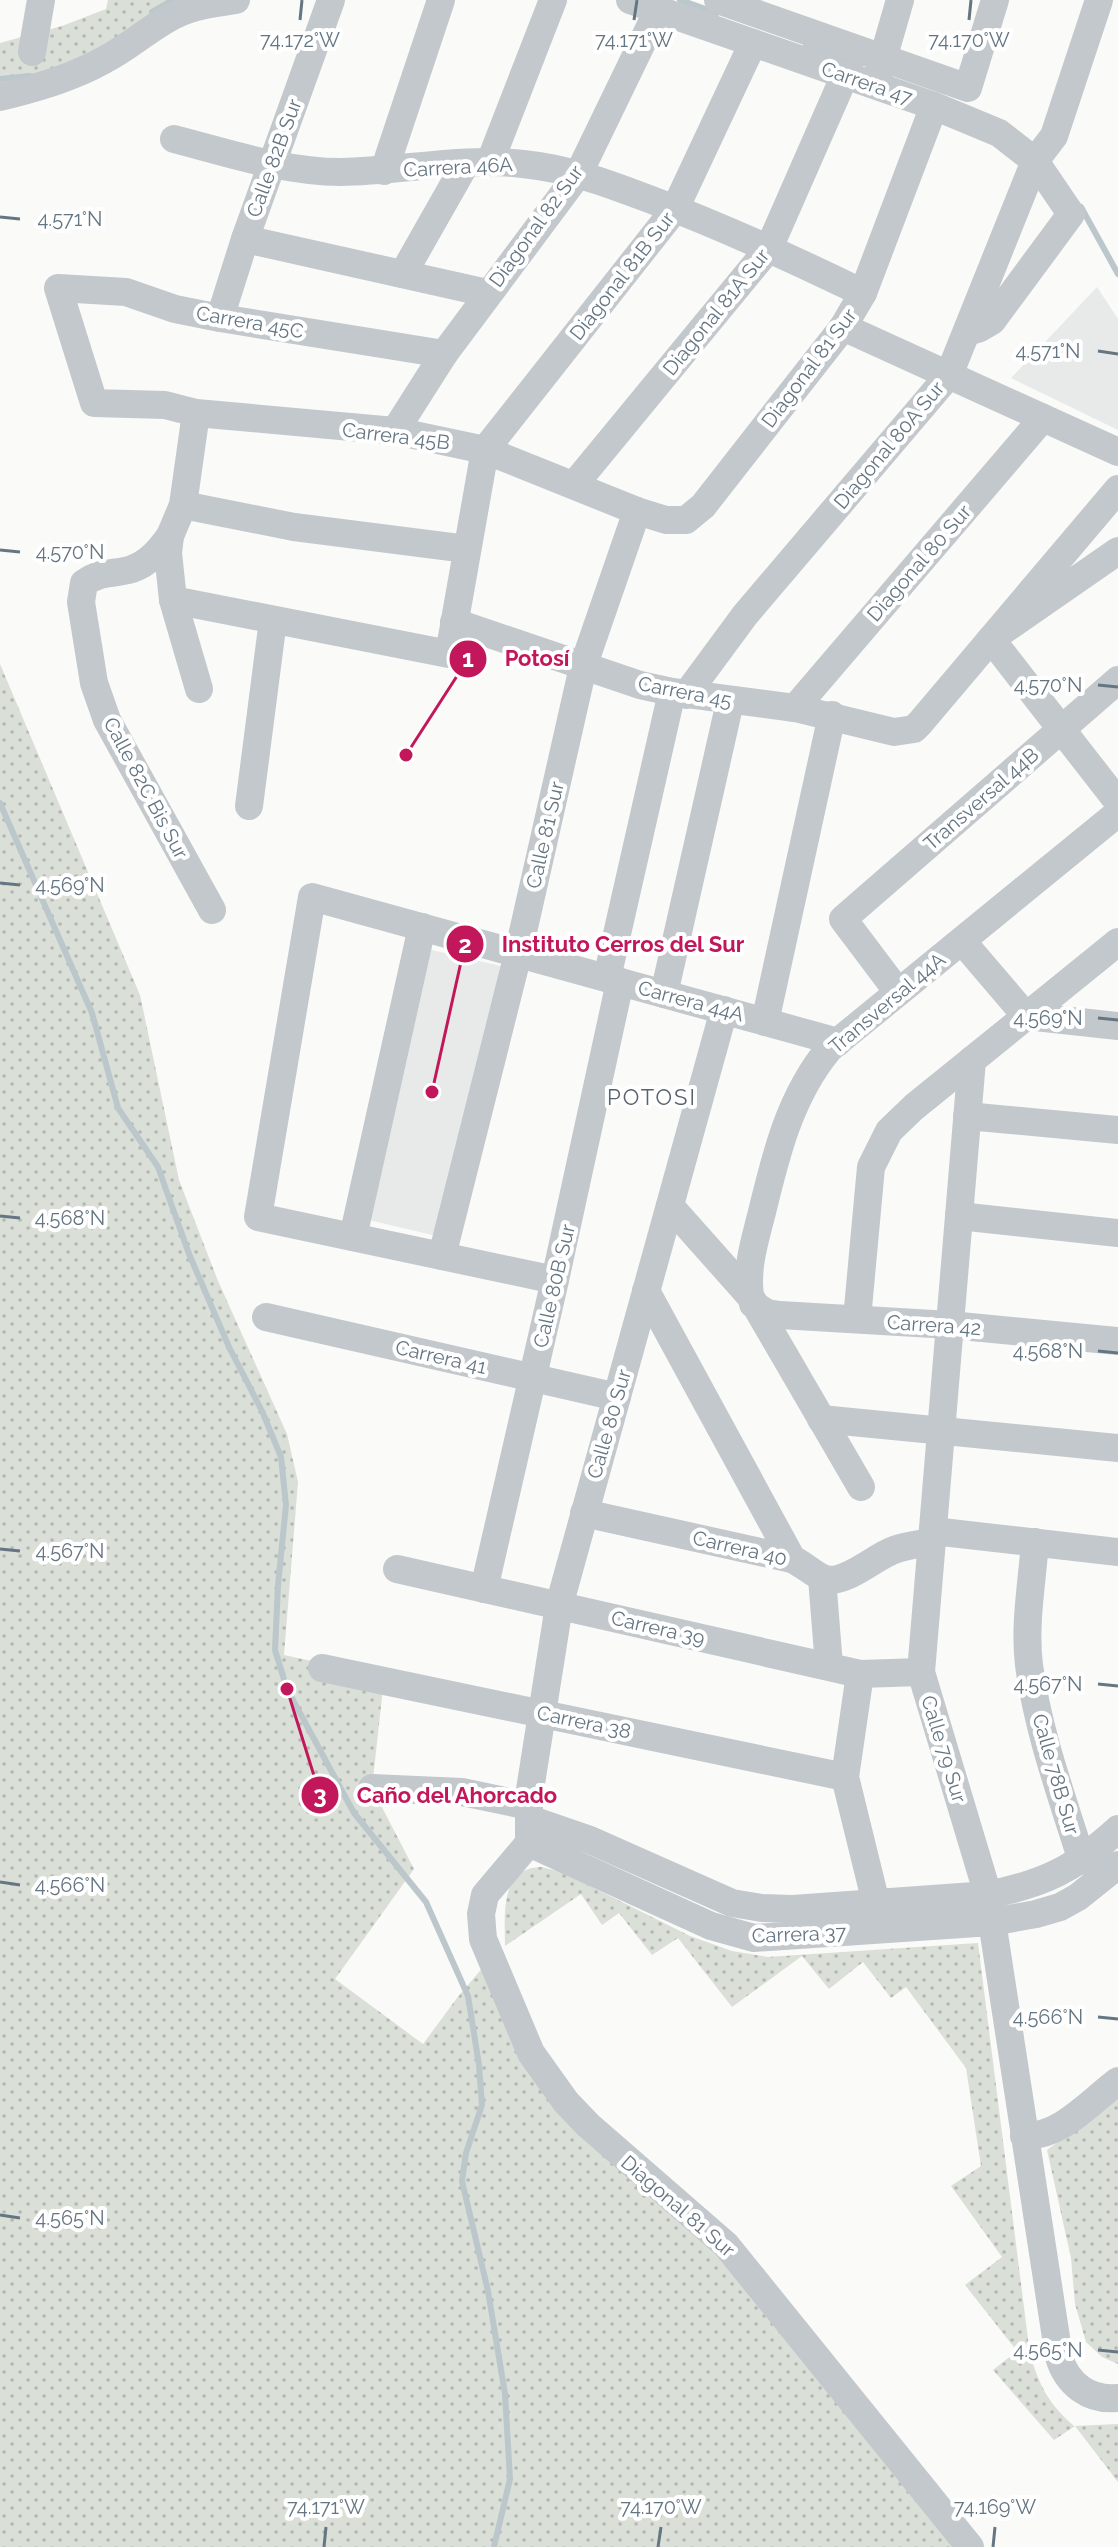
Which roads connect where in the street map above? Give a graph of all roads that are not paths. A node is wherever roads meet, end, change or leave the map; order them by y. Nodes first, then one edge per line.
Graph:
1 (41, 0) edge
2 (236, 0) edge
3 (331, 0) edge
4 (441, 0) edge
5 (553, 0) edge
6 (630, 0) edge
7 (900, 0) edge
8 (995, 0) edge
9 (1099, 0) edge
10 (658, 10) junction
11 (722, 14) edge
12 (753, 43) junction
13 (32, 52) dead end
14 (879, 72) junction
15 (845, 75) junction
16 (0, 97) edge
17 (934, 106) junction
18 (174, 139) dead end
19 (1041, 153) junction
20 (478, 163) junction
21 (272, 164) junction
22 (384, 171) junction
23 (579, 173) junction
24 (675, 209) junction
25 (245, 239) junction
26 (769, 248) junction
27 (403, 274) junction
28 (487, 293) junction
29 (863, 293) junction
30 (220, 318) junction
31 (843, 327) junction
32 (967, 332) junction
33 (444, 354) junction
34 (949, 375) junction
35 (94, 403) joint
36 (196, 413) junction
37 (1043, 418) junction
38 (395, 431) junction
39 (485, 450) junction
40 (1118, 452) edge
41 (574, 485) junction
42 (1118, 489) edge
43 (183, 505) junction
44 (637, 511) junction
45 (686, 520) joint
46 (170, 536) junction
47 (467, 549) junction
48 (1118, 551) edge
49 (173, 600) junction
50 (273, 620) junction
51 (454, 622) junction
52 (991, 639) junction
53 (583, 667) junction
54 (1118, 680) edge
55 (199, 689) dead end
56 (679, 693) junction
57 (730, 702) junction
58 (795, 708) junction
59 (832, 715) junction
60 (1062, 729) junction
61 (1118, 802) edge
62 (249, 806) dead end
63 (1118, 813) edge
64 (212, 910) dead end
65 (422, 927) junction
66 (962, 941) junction
67 (1118, 942) edge
68 (518, 954) junction
69 (614, 980) junction
70 (898, 992) junction
71 (664, 994) junction
72 (724, 1010) junction
73 (1026, 1016) junction
74 (765, 1022) junction
75 (1118, 1026) edge
76 (838, 1042) junction
77 (972, 1060) junction
78 (967, 1116) junction
79 (1118, 1130) edge
80 (670, 1206) junction
81 (959, 1216) junction
82 (1118, 1233) edge
83 (353, 1237) junction
84 (442, 1256) junction
85 (555, 1280) junction
86 (646, 1291) junction
87 (751, 1300) junction
88 (266, 1317) dead end
89 (857, 1319) junction
90 (950, 1325) junction
91 (1118, 1341) edge
92 (533, 1378) junction
93 (617, 1397) junction
94 (821, 1419) junction
95 (941, 1431) junction
96 (1118, 1448) edge
97 (861, 1487) dead end
98 (584, 1513) junction
99 (933, 1536) junction
100 (1035, 1542) junction
101 (792, 1559) junction
102 (1117, 1559) edge
103 (397, 1569) dead end
104 (822, 1578) junction
105 (484, 1589) junction
106 (559, 1606) junction
107 (829, 1666) junction
108 (322, 1668) dead end
109 (921, 1672) junction
110 (860, 1674) junction
111 (541, 1714) junction
112 (845, 1777) junction
113 (372, 1788) dead end
114 (529, 1823) junction
115 (1118, 1829) edge
116 (1082, 1861) junction
117 (1118, 1865) edge
118 (876, 1903) junction
119 (990, 1908) junction
120 (1118, 2081) edge
121 (1024, 2136) junction
122 (1116, 2398) edge
123 (970, 2547) edge

1 - 13 street
2 - 16 street
3 - 21 street, Calle 82B Sur
4 - 22 street
5 - 20 street
6 - 10 street, Carrera 47
7 - 14 street
8 - 14 street
9 - 19 street, Diagonal 80A Sur
10 - 11 street, Carrera 47
10 - 23 street, Diagonal 82 Sur
11 - 12 street, Carrera 47
11 - 14 street
12 - 15 street, Carrera 47
12 - 24 street, Diagonal 81B Sur
14 - 15 street, Carrera 47
14 - 17 street, Carrera 47
15 - 26 street, Diagonal 81A Sur
17 - 19 street, Carrera 47
17 - 29 street, Diagonal 81 Sur
18 - 21 street, Carrera 46A
19 - 32 street, Diagonal 80A Sur
19 - 32 street, Carrera 47
20 - 22 street, Carrera 46A
20 - 23 street, Carrera 46A
20 - 27 street
21 - 22 street, Carrera 46A
21 - 25 street, Calle 82B Sur
23 - 24 street, Carrera 46A
23 - 28 street, Diagonal 82 Sur
24 - 26 street, Carrera 46A
24 - 39 street, Diagonal 81B Sur
25 - 27 street
25 - 30 street, Calle 82B Sur
26 - 29 street, Carrera 46A
26 - 41 street, Diagonal 81A Sur
27 - 28 street
28 - 33 street, Diagonal 82 Sur
29 - 31 street, Diagonal 81 Sur
30 - 33 street, Carrera 45C
30 - 35 street, Carrera 45C
31 - 34 street
31 - 45 street, Diagonal 81 Sur
32 - 34 street, Diagonal 80A Sur
33 - 38 street, Diagonal 82 Sur
34 - 37 street
34 - 56 street, Diagonal 80A Sur
35 - 36 street, Carrera 45B
36 - 38 street, Carrera 45B
36 - 43 street
37 - 40 street
37 - 58 street, Diagonal 80 Sur
38 - 39 street, Carrera 45B
39 - 41 street, Carrera 45B
39 - 47 street
41 - 44 street, Carrera 45B
42 - 52 street
43 - 46 street
43 - 47 street
44 - 45 street, Carrera 45B
44 - 53 street, Calle 81 Sur
46 - 49 street
46 - 64 street, Calle 82C Bis Sur
47 - 51 street
48 - 52 street
49 - 50 street
49 - 55 street
50 - 51 street
50 - 62 street
51 - 53 street, Carrera 45
52 - 59 street, Carrera 45
52 - 60 street
53 - 56 street, Carrera 45
53 - 68 street, Calle 81 Sur
54 - 60 street, Transversal 44B
56 - 57 street, Carrera 45
56 - 69 street, Calle 80B Sur
57 - 58 street, Carrera 45
57 - 71 street
58 - 59 street, Carrera 45
59 - 74 street
60 - 61 street
60 - 70 street, Transversal 44B
63 - 66 street, Transversal 44A
65 - 68 street, Carrera 44A
65 - 83 street
65 - 83 street, Carrera 44A
66 - 70 street, Transversal 44A
66 - 73 street
67 - 73 street
68 - 69 street, Carrera 44A
68 - 84 street, Calle 81 Sur
69 - 71 street, Carrera 44A
69 - 85 street, Calle 80B Sur
70 - 76 street, Transversal 44A
71 - 72 street, Carrera 44A
72 - 74 street, Carrera 44A
72 - 80 street, Calle 80 Sur
73 - 75 street
73 - 77 street
74 - 76 street, Carrera 44A
76 - 87 street, Transversal 44A
77 - 78 street, Calle 79 Sur
77 - 89 street
78 - 79 street
78 - 81 street, Calle 79 Sur
80 - 86 street, Calle 80 Sur
80 - 87 street
81 - 82 street
81 - 90 street, Calle 79 Sur
83 - 84 street
84 - 85 street
85 - 92 street, Calle 80B Sur
86 - 93 street, Calle 80 Sur
86 - 101 street
87 - 89 street, Carrera 42
87 - 94 street
88 - 92 street, Carrera 41
89 - 90 street, Carrera 42
90 - 91 street, Carrera 42
90 - 95 street, Calle 79 Sur
92 - 93 street, Carrera 41
92 - 105 street, Calle 80B Sur
93 - 98 street, Calle 80 Sur
94 - 95 street
94 - 97 street
95 - 96 street
95 - 99 street, Calle 79 Sur
98 - 101 street, Carrera 40
98 - 106 street, Calle 80 Sur
99 - 100 street
99 - 104 street
99 - 109 street, Calle 79 Sur
100 - 102 street
100 - 116 street, Calle 78B Sur
101 - 104 street, Carrera 40
103 - 105 street, Carrera 39
104 - 107 street
105 - 106 street, Carrera 39
106 - 107 street, Carrera 39
106 - 111 street, Calle 80 Sur
107 - 110 street, Carrera 39
108 - 111 street, Carrera 38
109 - 110 street, Carrera 39
109 - 119 street, Calle 79 Sur
110 - 112 street
111 - 112 street, Carrera 38
111 - 114 street, Calle 80 Sur
112 - 118 street
113 - 114 street, Carrera 37
114 - 118 street, Carrera 37
114 - 119 street, Carrera 37
114 - 123 street, Diagonal 81 Sur
115 - 116 street
116 - 119 street
117 - 119 street
118 - 119 street, Carrera 37
119 - 121 street, Calle 79 Sur
120 - 121 street
121 - 122 street, Calle 79 Sur

